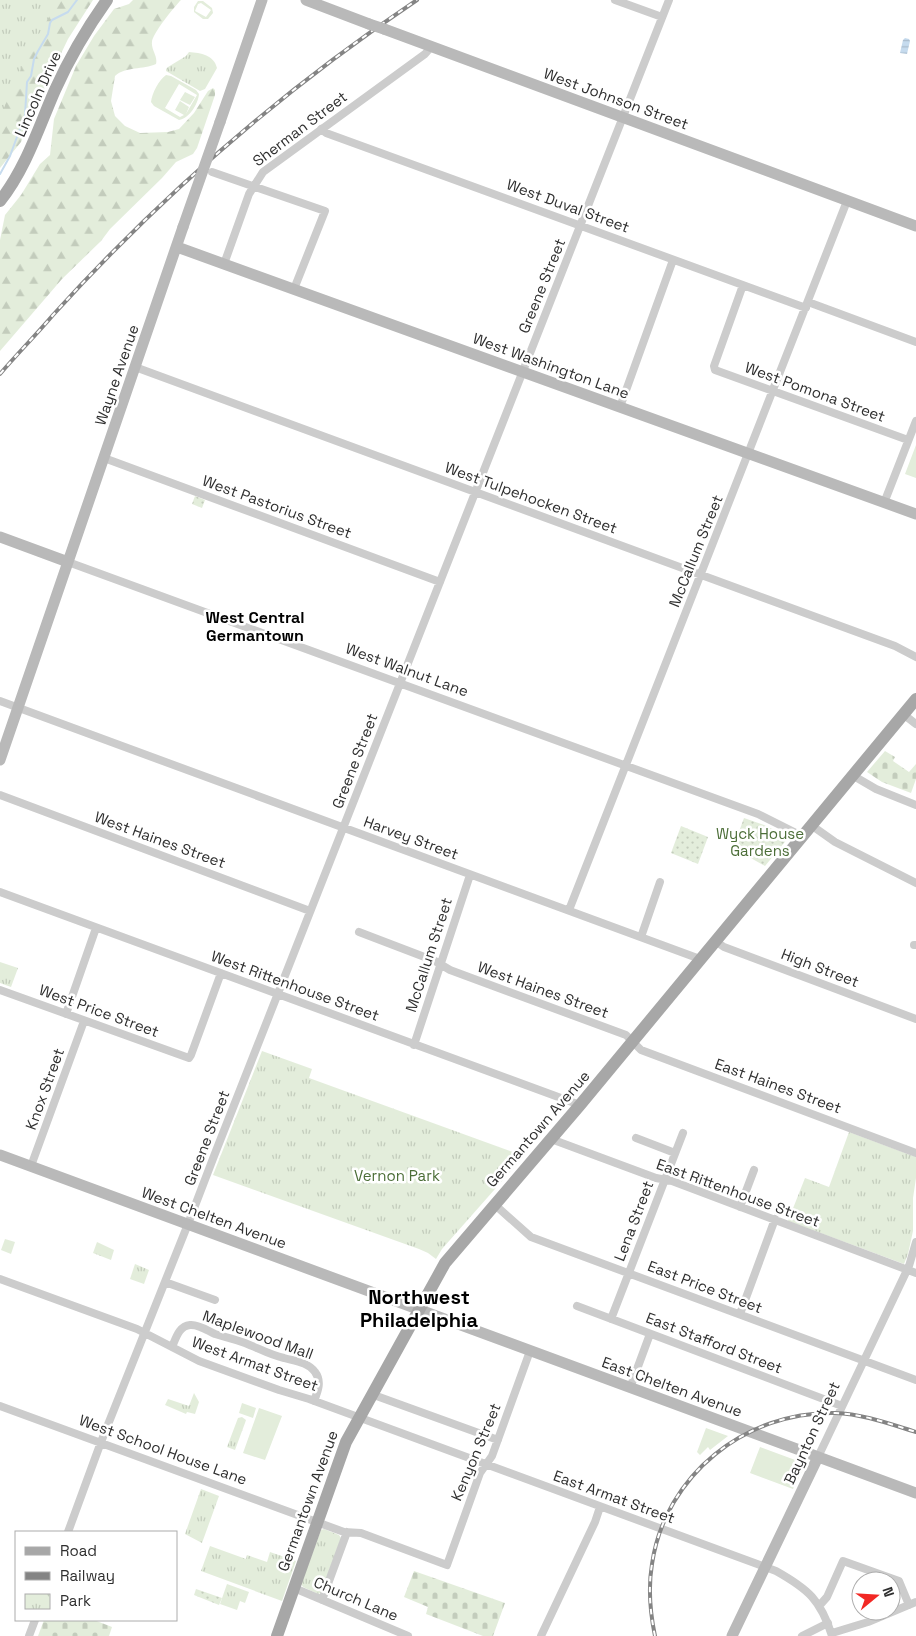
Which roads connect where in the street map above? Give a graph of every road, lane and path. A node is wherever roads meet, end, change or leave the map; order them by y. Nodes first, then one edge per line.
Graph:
1 (107, 0) edge
2 (262, 0) edge
3 (306, 0) edge
4 (615, 0) edge
5 (669, 0) edge
6 (662, 18) junction
7 (431, 46) junction
8 (623, 118) junction
9 (321, 129) junction
10 (212, 172) dead end
11 (253, 186) junction
12 (0, 201) edge
13 (848, 201) junction
14 (581, 226) junction
15 (916, 226) edge
16 (177, 247) junction
17 (673, 260) junction
18 (224, 264) junction
19 (743, 285) junction
20 (294, 289) junction
21 (807, 305) junction
22 (916, 342) edge
23 (135, 367) junction
24 (523, 372) junction
25 (773, 391) junction
26 (620, 407) junction
27 (916, 421) edge
28 (908, 440) junction
29 (749, 454) junction
30 (104, 458) junction
31 (476, 492) junction
32 (884, 502) junction
33 (916, 514) edge
34 (0, 537) edge
35 (68, 562) junction
36 (701, 575) junction
37 (440, 582) junction
38 (916, 657) edge
39 (400, 684) junction
40 (916, 699) edge
41 (0, 701) edge
42 (18, 708) junction
43 (904, 714) junction
44 (916, 724) edge
45 (0, 760) edge
46 (626, 766) junction
47 (852, 775) junction
48 (0, 796) edge
49 (916, 805) edge
50 (811, 825) junction
51 (344, 828) junction
52 (802, 836) junction
53 (470, 875) junction
54 (660, 882) dead end
55 (916, 883) edge
56 (0, 892) edge
57 (569, 910) junction
58 (310, 911) junction
59 (96, 928) junction
60 (359, 932) dead end
61 (641, 937) junction
62 (715, 941) junction
63 (700, 959) junction
64 (440, 964) junction
65 (220, 974) junction
66 (0, 990) edge
67 (278, 994) junction
68 (66, 1014) junction
69 (916, 1019) edge
70 (84, 1021) junction
71 (633, 1041) junction
72 (414, 1044) junction
73 (580, 1105) junction
74 (683, 1132) dead end
75 (636, 1138) dead end
76 (551, 1139) junction
77 (675, 1153) junction
78 (916, 1153) edge
79 (0, 1155) edge
80 (31, 1166) junction
81 (754, 1170) dead end
82 (664, 1180) junction
83 (494, 1204) junction
84 (740, 1207) junction
85 (775, 1220) junction
86 (188, 1224) junction
87 (916, 1242) edge
88 (907, 1270) junction
89 (628, 1273) junction
90 (916, 1273) edge
91 (0, 1279) edge
92 (165, 1282) junction
93 (215, 1300) dead end
94 (577, 1306) dead end
95 (418, 1309) junction
96 (740, 1314) junction
97 (611, 1319) junction
98 (145, 1333) junction
99 (650, 1334) junction
100 (172, 1347) junction
101 (530, 1351) junction
102 (864, 1360) junction
103 (916, 1380) edge
104 (630, 1388) junction
105 (371, 1394) junction
106 (314, 1401) junction
107 (0, 1406) edge
108 (842, 1406) junction
109 (358, 1418) junction
110 (498, 1440) junction
111 (101, 1442) junction
112 (818, 1457) junction
113 (486, 1465) junction
114 (916, 1493) edge
115 (600, 1507) junction
116 (317, 1522) junction
117 (68, 1531) edge
118 (347, 1532) junction
119 (447, 1565) joint
120 (765, 1567) junction
121 (294, 1588) junction
122 (322, 1600) junction
123 (913, 1604) edge
124 (820, 1606) junction
125 (35, 1621) edge
126 (828, 1623) junction
127 (832, 1635) edge
128 (29, 1636) edge
129 (277, 1636) edge
130 (408, 1636) edge
131 (541, 1636) edge
132 (732, 1636) edge
133 (802, 1636) edge

1 - 12 main road, Lincoln Drive
2 - 16 street, Wayne Avenue, bridge
3 - 7 street, West Johnson Street, bridge
4 - 6 street
5 - 6 street, Greene Street
6 - 8 street, Greene Street
7 - 8 street, West Johnson Street
7 - 9 street, Sherman Street
8 - 13 street, West Johnson Street
8 - 14 street, Greene Street
9 - 11 street, Sherman Street
9 - 14 street, West Duval Street
10 - 11 street
11 - 18 street, Sherman Street
11 - 20 street
13 - 15 street, West Johnson Street
13 - 21 street, McCallum Street
14 - 17 street, West Duval Street
14 - 24 street, Greene Street
16 - 18 street, West Washington Lane
16 - 23 street, Wayne Avenue
17 - 19 street, West Duval Street
17 - 26 street
18 - 20 street, West Washington Lane
19 - 21 street, West Duval Street
19 - 25 street, West Pomona Street
20 - 24 street, West Washington Lane
21 - 22 street, West Duval Street
21 - 25 street, McCallum Street
23 - 30 street, Wayne Avenue
23 - 31 street, West Tulpehocken Street
24 - 26 street, West Washington Lane
24 - 31 street, Greene Street
25 - 28 street, West Pomona Street
25 - 29 street, McCallum Street
26 - 29 street, West Washington Lane
27 - 28 street
28 - 32 street
29 - 32 street, West Washington Lane
29 - 36 street, McCallum Street
30 - 35 street, Wayne Avenue
30 - 37 street, West Pastorius Street
31 - 36 street, West Tulpehocken Street
31 - 37 street, Greene Street
32 - 33 street, West Washington Lane
34 - 35 street, West Walnut Lane
35 - 39 street, West Walnut Lane
35 - 42 street, Wayne Avenue
36 - 38 street, West Tulpehocken Street
36 - 46 street, McCallum Street
37 - 39 street, Greene Street
39 - 46 street, West Walnut Lane
39 - 51 street, Greene Street
40 - 43 main road, Germantown Avenue
41 - 42 street, Harvey Street
42 - 45 street, Wayne Avenue
42 - 51 street, Harvey Street
43 - 44 street
43 - 47 main road, Germantown Avenue
46 - 52 street, West Walnut Lane
46 - 57 street, McCallum Street
47 - 49 street
47 - 50 main road, Germantown Avenue
48 - 58 street, West Haines Street
50 - 52 main road, Germantown Avenue
50 - 55 street
51 - 53 street, Harvey Street
51 - 58 street, Greene Street
52 - 62 main road, Germantown Avenue
53 - 57 street, Harvey Street
53 - 64 street, McCallum Street
54 - 61 street
56 - 59 street, West Rittenhouse Street
57 - 61 street, Harvey Street
58 - 67 street, Greene Street
59 - 65 street, West Rittenhouse Street
59 - 68 street
60 - 64 street, West Haines Street
61 - 63 street, Harvey Street
62 - 63 main road, Germantown Avenue
62 - 69 street, High Street
63 - 71 main road, Germantown Avenue
64 - 71 street, West Haines Street
64 - 72 street, McCallum Street
65 - 67 street, West Rittenhouse Street
65 - 70 street, West Price Street
66 - 68 street, West Price Street
67 - 72 street, West Rittenhouse Street
67 - 86 street, Greene Street
68 - 70 street, West Price Street
70 - 80 street, Knox Street
71 - 73 main road, Germantown Avenue
71 - 78 street, East Haines Street
72 - 73 street, West Rittenhouse Street
73 - 76 main road, Germantown Avenue
74 - 77 street, Lena Street
75 - 77 street
76 - 82 street, East Rittenhouse Street
76 - 83 main road, Germantown Avenue
77 - 82 street, Lena Street
79 - 80 street, West Chelten Avenue
80 - 86 street, West Chelten Avenue
81 - 84 street
82 - 84 street, East Rittenhouse Street
82 - 89 street, Lena Street
83 - 89 street, East Price Street
83 - 95 main road, Germantown Avenue
84 - 85 street, East Rittenhouse Street
85 - 88 street, East Rittenhouse Street
85 - 96 street
86 - 92 street, Greene Street
86 - 95 street, West Chelten Avenue
87 - 88 street, Baynton Street
88 - 90 street, East Rittenhouse Street
88 - 102 street, Baynton Street
89 - 96 street, East Price Street
89 - 97 street, Lena Street
91 - 98 street, West Armat Street
92 - 93 street
92 - 98 street, Greene Street
94 - 97 street, East Stafford Street
95 - 101 street, East Chelten Avenue
95 - 105 main road, Germantown Avenue
96 - 102 street, East Price Street
97 - 99 street, East Stafford Street
98 - 100 street, West Armat Street
98 - 111 street, Greene Street
99 - 104 street
99 - 108 street, East Stafford Street
100 - 106 street, West Armat Street
100 - 106 street, Maplewood Mall
101 - 104 street, East Chelten Avenue
101 - 110 street, Kenyon Street
102 - 103 street, East Price Street
102 - 108 street, Baynton Street
104 - 112 street, East Chelten Avenue
105 - 109 main road, Germantown Avenue
105 - 110 street
106 - 109 street, West Armat Street
107 - 111 street, West School House Lane
108 - 112 street, Baynton Street
109 - 113 street, East Armat Street
109 - 116 main road, Germantown Avenue
110 - 113 street, Kenyon Street
111 - 116 street, West School House Lane
111 - 117 street, Greene Street
112 - 114 street, East Chelten Avenue
112 - 120 street, Baynton Street
113 - 115 street, East Armat Street
113 - 119 street, Kenyon Street
115 - 120 street, East Armat Street
115 - 131 street
116 - 118 street, West School House Lane
116 - 121 main road, Germantown Avenue
118 - 119 street, West School House Lane
118 - 122 street
120 - 124 street, East Armat Street
120 - 132 street, Baynton Street
121 - 122 street, Church Lane
121 - 129 main road, Germantown Avenue
122 - 130 street, Church Lane
123 - 124 street
123 - 127 street
124 - 126 street, East Armat Street
125 - 128 street
126 - 127 street, East Armat Street
126 - 133 street

